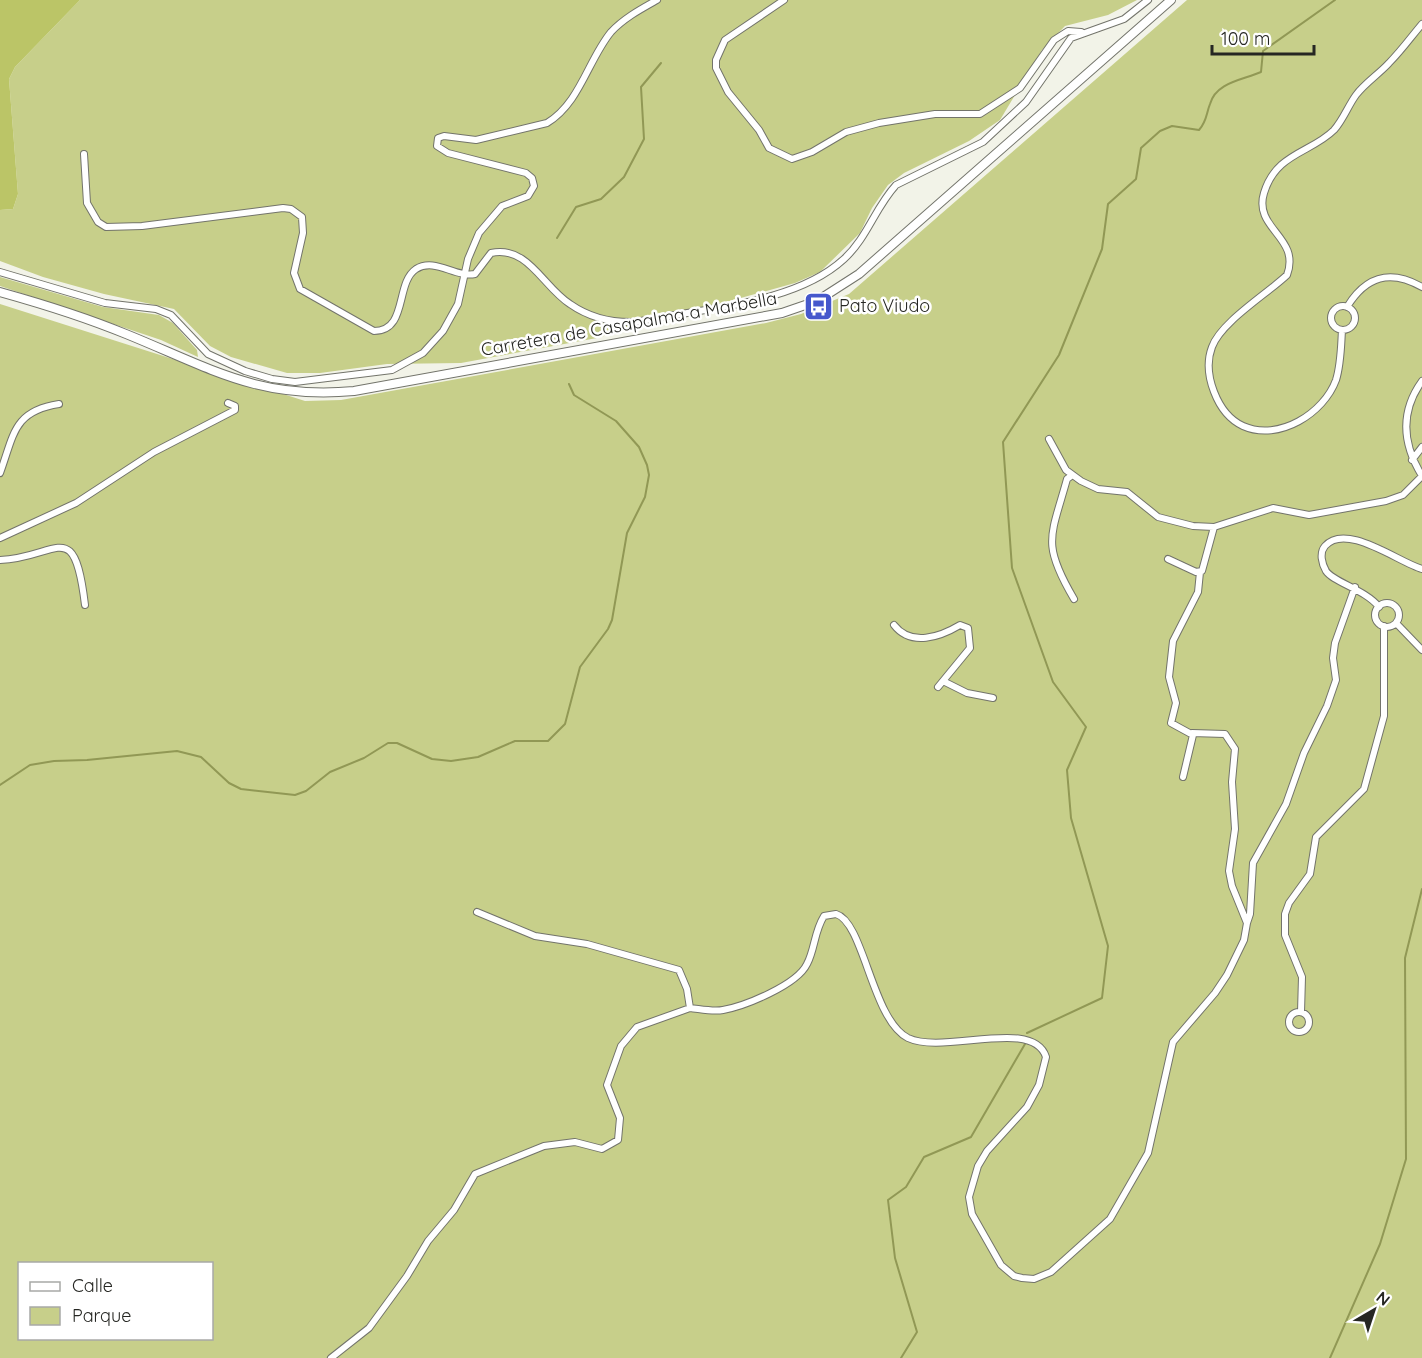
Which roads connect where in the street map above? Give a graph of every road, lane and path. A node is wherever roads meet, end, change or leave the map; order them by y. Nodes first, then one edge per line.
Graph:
1 (657, 0) edge
2 (784, 0) edge
3 (1148, 0) edge
4 (1171, 0) edge
5 (1422, 24) edge
6 (1081, 32) junction
7 (84, 154) dead end
8 (0, 272) edge
9 (466, 276) junction
10 (1422, 287) edge
11 (0, 292) edge
12 (1347, 307) junction
13 (1342, 330) junction
14 (1422, 381) edge
15 (228, 403) dead end
16 (59, 404) dead end
17 (1049, 440) dead end
18 (1422, 447) edge
19 (1412, 460) junction
20 (0, 473) edge
21 (1071, 476) junction
22 (1422, 476) edge
23 (1214, 527) junction
24 (0, 538) edge
25 (0, 560) edge
26 (1168, 560) dead end
27 (1422, 569) edge
28 (1200, 572) junction
29 (1355, 587) junction
30 (1074, 599) dead end
31 (85, 605) dead end
32 (1379, 607) junction
33 (1396, 623) junction
34 (894, 625) dead end
35 (1384, 626) junction
36 (1422, 650) edge
37 (943, 681) junction
38 (938, 687) dead end
39 (993, 698) dead end
40 (1192, 733) junction
41 (1183, 777) dead end
42 (477, 912) dead end
43 (1246, 923) junction
44 (690, 1008) junction
45 (1301, 1011) dead end
46 (331, 1358) edge

1 - 9 street
2 - 6 street
3 - 6 street
4 - 11 main road, Carretera de Casapalma a Marbella
5 - 13 street
6 - 9 street
7 - 9 street
8 - 9 street
10 - 12 street
12 - 13 street
12 - 13 street
14 - 19 street
15 - 24 street
16 - 20 street
17 - 21 street
18 - 19 street
19 - 22 street
21 - 23 street
21 - 30 street
22 - 23 street
23 - 28 street
25 - 31 street
26 - 28 street
27 - 29 street
28 - 40 street
29 - 32 street
29 - 43 street
32 - 33 street
32 - 35 street
33 - 35 street
33 - 36 street
34 - 37 street
35 - 45 street
37 - 38 street
37 - 39 street
40 - 41 street
40 - 43 street
42 - 44 street
43 - 44 street
44 - 46 street

